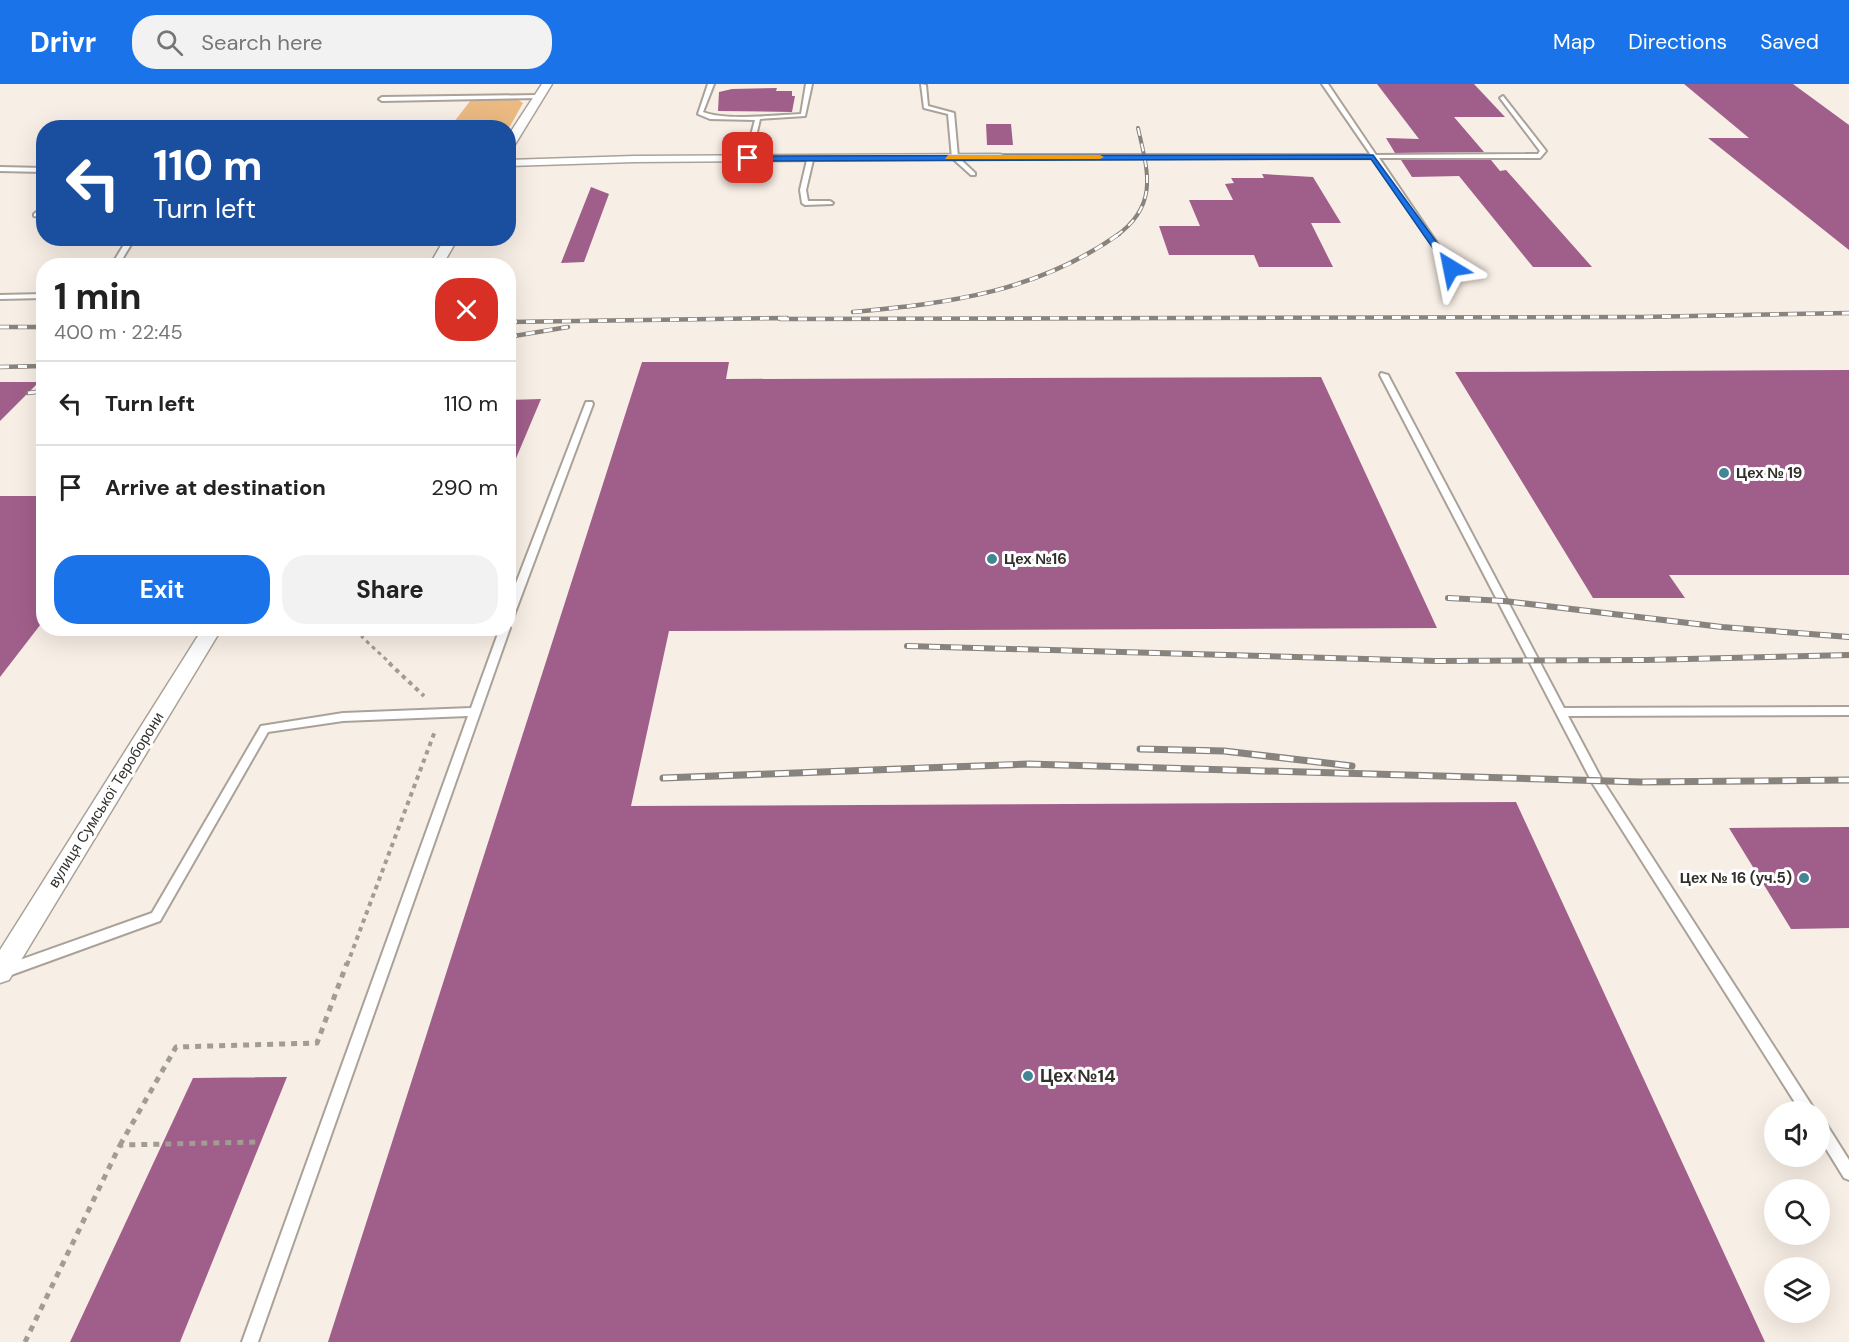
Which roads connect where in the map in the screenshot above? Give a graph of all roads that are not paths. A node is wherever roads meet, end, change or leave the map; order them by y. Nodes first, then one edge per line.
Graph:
1 (547, 84) edge
2 (711, 84) edge
3 (809, 84) edge
4 (1324, 84) edge
5 (923, 85) edge
6 (539, 97) junction
7 (1503, 98) dead end
8 (382, 99) dead end
9 (758, 118) junction
10 (516, 133) edge
11 (1000, 157) joint
12 (1373, 157) junction
13 (748, 158) junction
14 (955, 158) junction
15 (810, 160) junction
16 (516, 163) edge
17 (0, 169) edge
18 (36, 170) edge
19 (973, 174) dead end
20 (830, 203) dead end
21 (1451, 268) dead end
22 (36, 296) edge
23 (0, 297) edge
24 (1384, 375) dead end
25 (589, 404) dead end
26 (516, 597) edge
27 (208, 636) edge
28 (502, 636) edge
29 (1849, 711) edge
30 (473, 712) junction
31 (1561, 712) junction
32 (0, 973) edge
33 (1802, 1101) edge
34 (1830, 1143) edge
35 (1849, 1173) edge
36 (250, 1342) edge

1 - 6 street
2 - 9 lane
3 - 9 lane
4 - 12 lane
5 - 14 lane
6 - 8 lane
6 - 10 street
7 - 12 lane
9 - 13 lane
11 - 12 lane
11 - 14 street
12 - 21 lane
13 - 15 street
13 - 16 street
14 - 15 street
14 - 19 lane
15 - 20 lane
17 - 18 lane
22 - 23 lane
24 - 31 lane
25 - 26 lane
27 - 32 street, вулиця Сумської Тероборони
28 - 30 lane
29 - 31 lane
30 - 32 lane
30 - 36 lane
31 - 33 lane
34 - 35 lane

